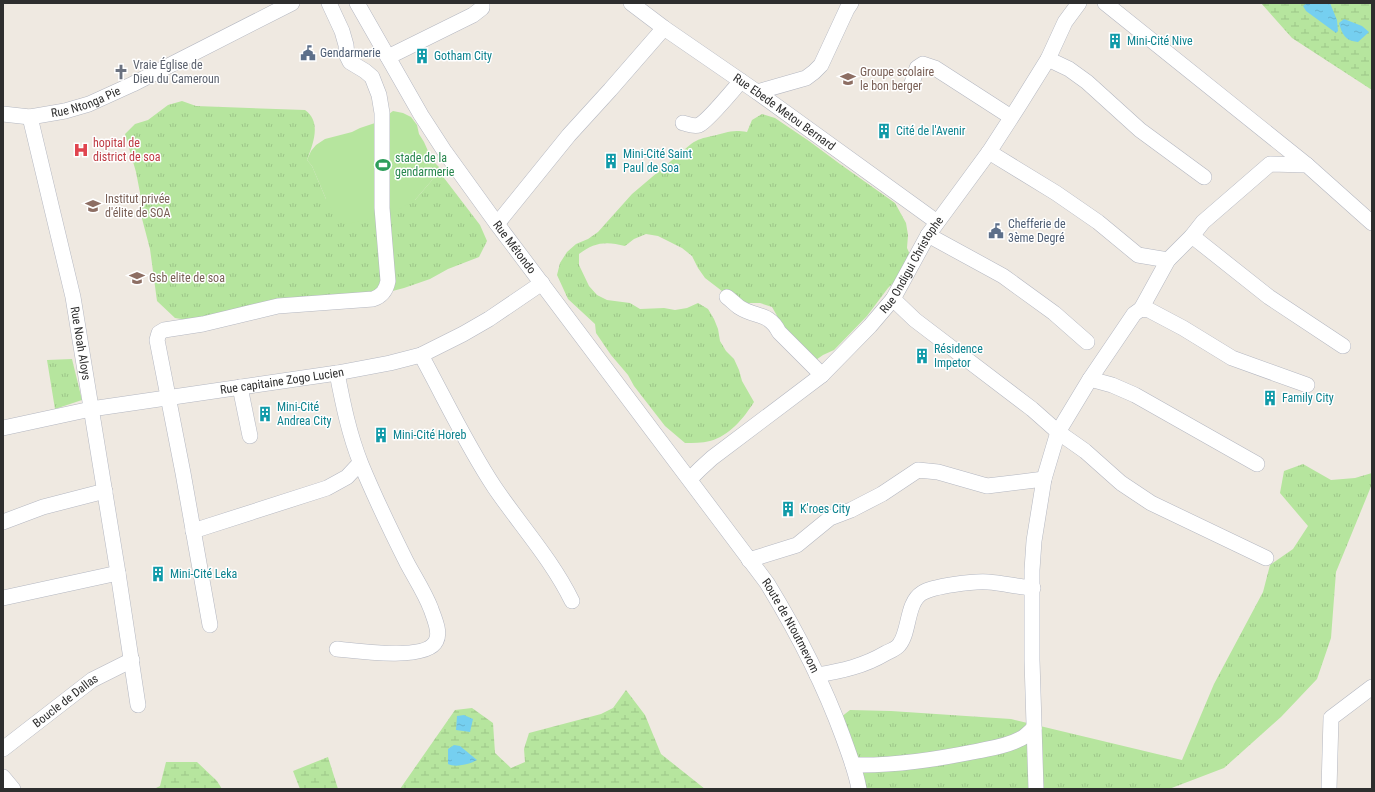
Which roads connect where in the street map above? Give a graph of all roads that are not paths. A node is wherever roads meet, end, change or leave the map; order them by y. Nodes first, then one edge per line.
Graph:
1 (292, 3) edge
2 (328, 3) edge
3 (357, 3) edge
4 (482, 3) edge
5 (630, 3) edge
6 (851, 3) edge
7 (1079, 3) edge
8 (1105, 3) edge
9 (664, 28) junction
10 (388, 57) junction
11 (1048, 59) junction
12 (741, 81) junction
13 (912, 83) dead end
14 (757, 92) junction
15 (3, 114) edge
16 (30, 117) junction
17 (1011, 117) junction
18 (683, 123) dead end
19 (989, 152) junction
20 (1307, 165) junction
21 (1204, 178) dead end
22 (937, 222) junction
23 (1372, 223) edge
24 (497, 224) junction
25 (928, 235) junction
26 (1192, 236) junction
27 (1168, 260) junction
28 (542, 282) junction
29 (727, 296) dead end
30 (893, 299) junction
31 (1141, 309) junction
32 (1087, 342) dead end
33 (1343, 346) dead end
34 (421, 355) junction
35 (337, 373) junction
36 (822, 375) junction
37 (1090, 379) junction
38 (1307, 385) dead end
39 (240, 388) junction
40 (168, 397) junction
41 (91, 409) junction
42 (3, 428) edge
43 (1058, 432) junction
44 (250, 436) dead end
45 (360, 463) junction
46 (1257, 464) dead end
47 (1044, 479) junction
48 (690, 480) junction
49 (104, 491) junction
50 (3, 522) edge
51 (193, 531) junction
52 (1266, 558) dead end
53 (750, 560) junction
54 (118, 572) junction
55 (1033, 588) junction
56 (3, 598) edge
57 (572, 601) dead end
58 (210, 625) dead end
59 (337, 649) dead end
60 (132, 660) junction
61 (817, 675) junction
62 (1372, 687) edge
63 (138, 705) dead end
64 (1034, 728) junction
65 (3, 749) edge
66 (853, 765) junction
67 (3, 777) edge
68 (12, 789) edge
69 (859, 789) edge
70 (1036, 789) edge
71 (1329, 789) edge

1 - 16 street, Rue Ntonga Pie
2 - 40 street
3 - 10 street, Rue Métondo
4 - 10 street
5 - 9 street, Rue Ebede Metou Bernard
6 - 14 street
7 - 11 street, Rue Ondigui Christophe
8 - 20 street
9 - 12 street, Rue Ebede Metou Bernard
9 - 24 street
10 - 24 street, Rue Métondo
11 - 17 street, Rue Ondigui Christophe
11 - 21 street
12 - 14 street, Rue Ebede Metou Bernard
12 - 18 street
13 - 17 street
14 - 22 street, Rue Ebede Metou Bernard
15 - 16 street, Rue Ntonga Pie
16 - 41 street, Rue Noah Aloys
17 - 19 street, Rue Ondigui Christophe
19 - 22 street, Rue Ondigui Christophe
19 - 27 street
20 - 23 street
20 - 26 street
22 - 25 street, Rue Ondigui Christophe
24 - 28 street, Rue Métondo
25 - 30 street, Rue Ondigui Christophe
25 - 32 street
26 - 27 street
26 - 33 street
27 - 31 street
28 - 34 street, Rue capitaine Zogo Lucien
28 - 48 street, Rue Métondo
29 - 36 street
30 - 36 street, Rue Ondigui Christophe
30 - 43 street
31 - 37 street
31 - 38 street
34 - 35 street, Rue capitaine Zogo Lucien
34 - 57 street
35 - 39 street, Rue capitaine Zogo Lucien
35 - 45 street
36 - 48 street, Rue Ondigui Christophe
37 - 43 street
37 - 46 street
39 - 40 street, Rue capitaine Zogo Lucien
39 - 44 street
40 - 41 street, Rue capitaine Zogo Lucien
40 - 51 street
41 - 42 street, Rue capitaine Zogo Lucien
41 - 49 street, Rue Noah Aloys
43 - 47 street
43 - 52 street
45 - 51 street
45 - 59 street
47 - 53 street
47 - 55 street
48 - 53 street, Route de Ntoutmevom
49 - 50 street
49 - 54 street, Rue Noah Aloys
51 - 58 street
53 - 61 street, Route de Ntoutmevom
54 - 56 street
54 - 60 street, Rue Noah Aloys
55 - 61 street
55 - 64 street
60 - 63 street, Rue Noah Aloys
60 - 65 street, Boucle de Dallas
61 - 66 street, Route de Ntoutmevom
62 - 71 street
64 - 66 street
64 - 70 street
66 - 69 street, Route de Ntoutmevom
67 - 68 street

